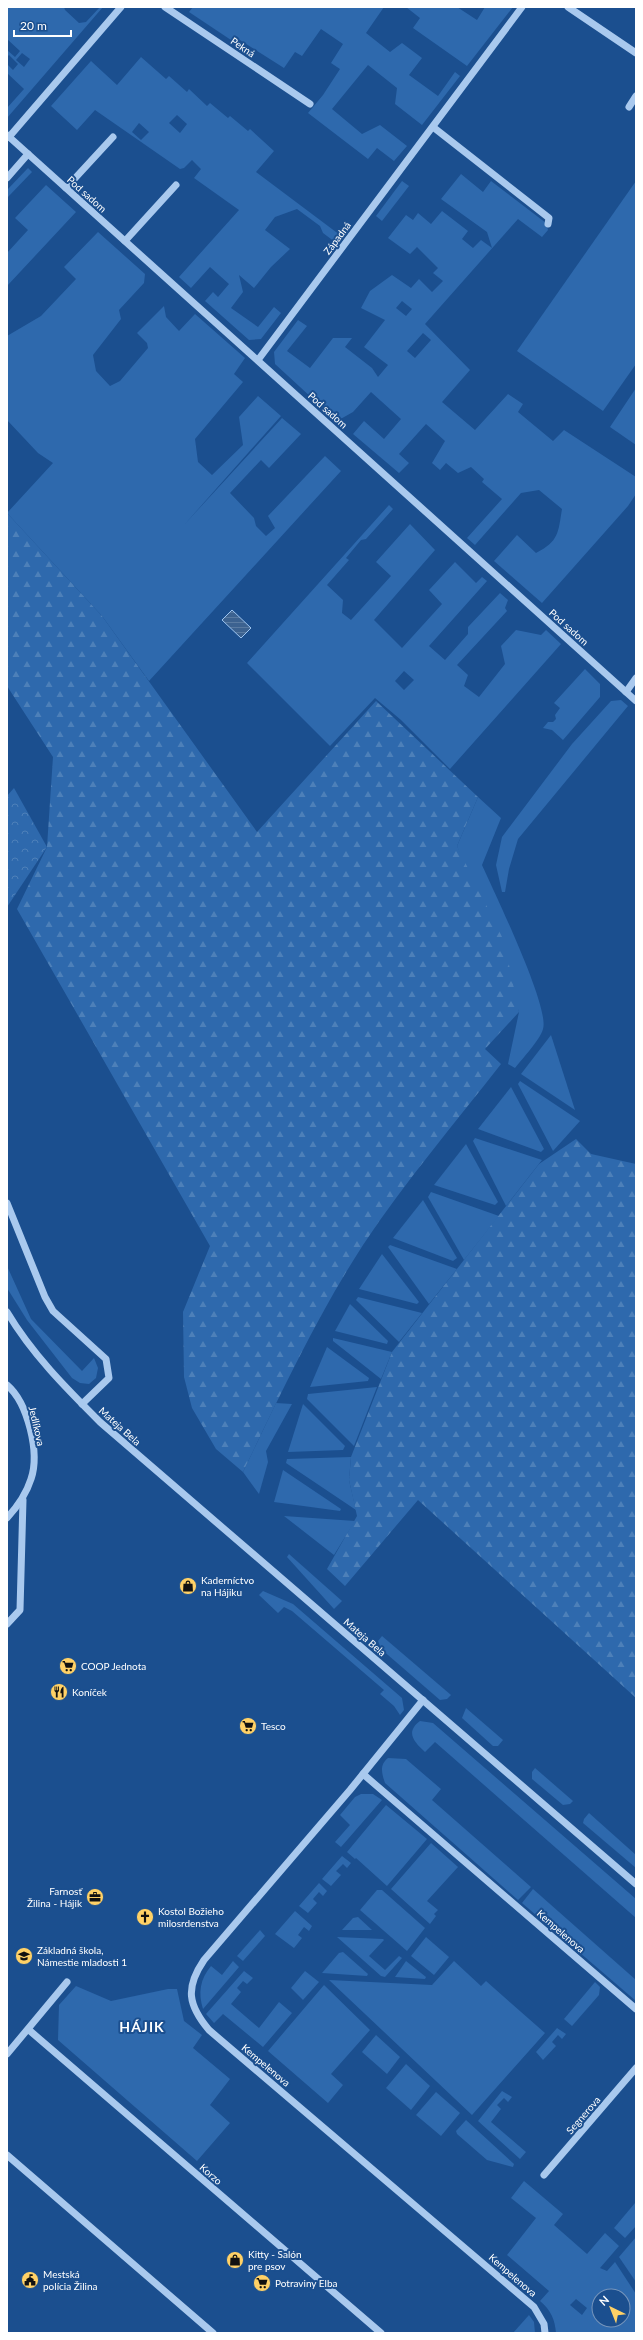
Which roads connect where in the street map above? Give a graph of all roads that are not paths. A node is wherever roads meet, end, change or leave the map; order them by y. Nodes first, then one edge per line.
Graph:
1 (121, 7) edge
2 (165, 7) edge
3 (522, 7) edge
4 (568, 7) edge
5 (636, 53) edge
6 (636, 96) edge
7 (310, 104) dead end
8 (629, 107) dead end
9 (433, 127) junction
10 (8, 136) edge
11 (113, 137) dead end
12 (28, 154) junction
13 (7, 178) edge
14 (176, 184) dead end
15 (66, 188) junction
16 (548, 224) dead end
17 (125, 241) junction
18 (258, 360) junction
19 (636, 678) edge
20 (626, 692) junction
21 (636, 700) edge
22 (7, 1203) edge
23 (7, 1312) edge
24 (7, 1385) edge
25 (82, 1404) junction
26 (23, 1500) junction
27 (7, 1518) edge
28 (7, 1624) edge
29 (423, 1700) junction
30 (363, 1774) junction
31 (636, 1884) edge
32 (67, 1982) dead end
33 (636, 2009) edge
34 (29, 2030) junction
35 (7, 2054) edge
36 (636, 2068) edge
37 (7, 2155) edge
38 (544, 2175) dead end
39 (213, 2333) edge
40 (381, 2333) edge
41 (544, 2333) edge

1 - 10 street
2 - 7 street, Pekná
3 - 9 street, Západná
4 - 5 street
6 - 8 street
9 - 16 street
9 - 18 street, Západná
10 - 12 street, Pod sadom
11 - 15 street
12 - 13 street
12 - 15 street, Pod sadom
14 - 17 street
15 - 17 street, Pod sadom
17 - 18 street, Pod sadom
18 - 20 street, Pod sadom
19 - 20 street
20 - 21 street, Pod sadom
22 - 25 street
23 - 25 street, Mateja Bela
24 - 26 street, Jedlíkova
25 - 29 street, Mateja Bela
26 - 27 street, Jedlíkova
26 - 28 street
29 - 30 street, Kempelenova
29 - 31 street, Mateja Bela
30 - 33 street, Kempelenova
30 - 41 street, Kempelenova
32 - 34 street
34 - 35 street
34 - 40 street, Korzo
36 - 38 street, Segnerova
37 - 39 street

